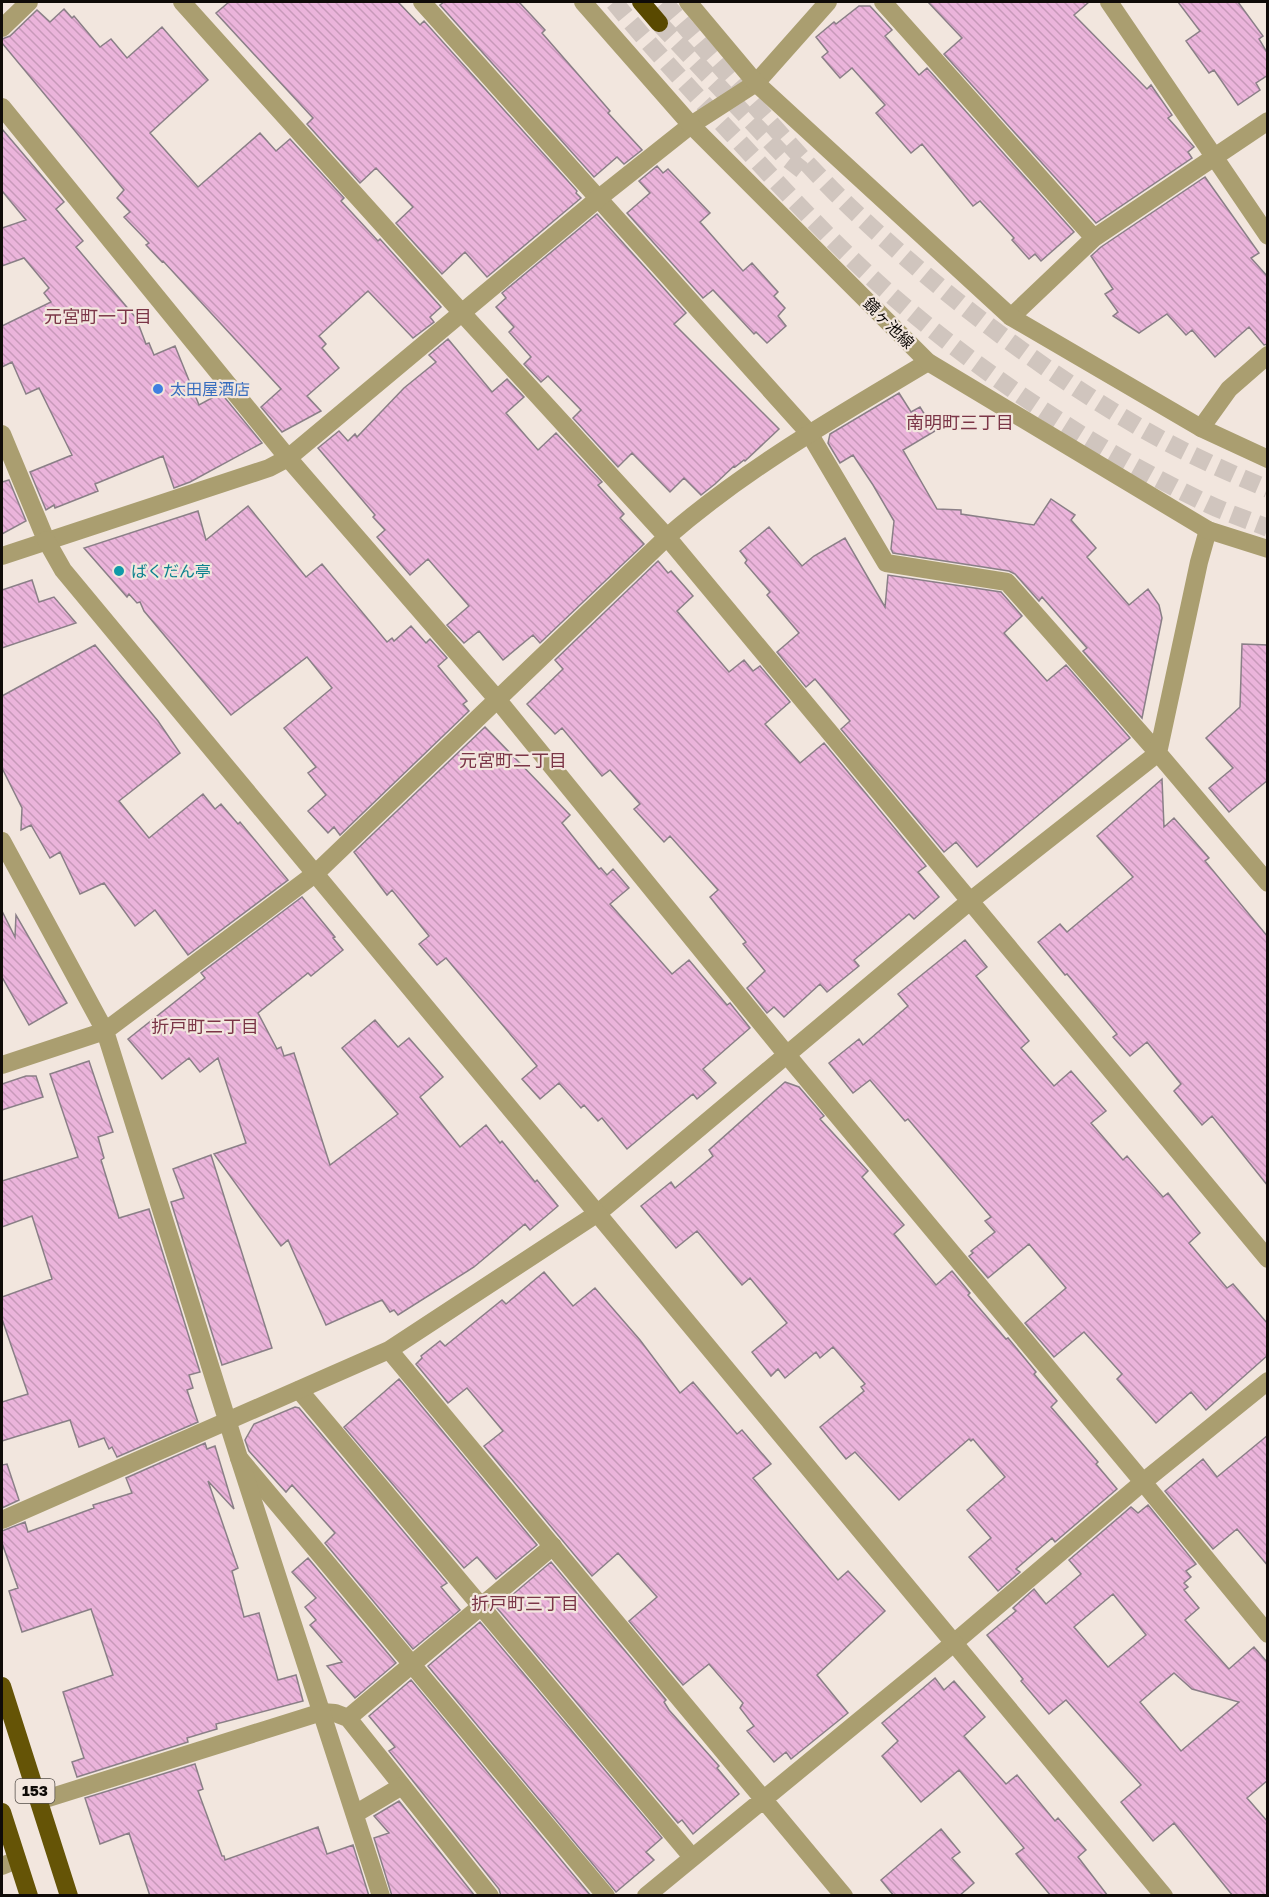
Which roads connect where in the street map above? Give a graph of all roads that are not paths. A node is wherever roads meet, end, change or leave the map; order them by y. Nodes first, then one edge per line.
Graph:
1 (29, 2) edge
2 (183, 2) edge
3 (422, 2) edge
4 (583, 2) edge
5 (641, 2) edge
6 (688, 2) edge
7 (828, 2) edge
8 (883, 2) edge
9 (1109, 2) edge
10 (659, 23) tunnel mouth
11 (2, 28) edge
12 (756, 82) junction
13 (2, 106) edge
14 (1268, 121) edge
15 (691, 125) junction
16 (1214, 158) junction
17 (599, 198) junction
18 (1268, 236) edge
19 (1094, 237) junction
20 (462, 313) junction
21 (1011, 317) junction
22 (1268, 355) edge
23 (928, 362) junction
24 (1201, 428) junction
25 (809, 433) junction
26 (2, 434) edge
27 (288, 458) junction
28 (1268, 459) edge
29 (1208, 530) junction
30 (667, 537) junction
31 (46, 540) junction
32 (1268, 549) edge
33 (2, 556) edge
34 (497, 699) junction
35 (1158, 753) junction
36 (2, 841) edge
37 (316, 873) junction
38 (1268, 883) edge
39 (970, 901) junction
40 (105, 1031) junction
41 (787, 1054) junction
42 (2, 1065) edge
43 (598, 1213) junction
44 (1268, 1259) edge
45 (389, 1350) junction
46 (1268, 1381) edge
47 (299, 1390) junction
48 (228, 1422) junction
49 (239, 1458) junction
50 (1143, 1482) junction
51 (2, 1520) edge
52 (553, 1546) junction
53 (481, 1606) junction
54 (1268, 1634) edge
55 (955, 1642) junction
56 (412, 1665) junction
57 (2, 1686) edge
58 (322, 1712) junction
59 (348, 1718) junction
60 (402, 1786) junction
61 (763, 1798) junction
62 (39, 1801) junction
63 (2, 1812) edge
64 (355, 1814) junction
65 (692, 1857) junction
66 (9, 1863) edge
67 (29, 1896) edge
68 (69, 1896) edge
69 (381, 1896) edge
70 (490, 1896) edge
71 (606, 1896) edge
72 (646, 1896) edge
73 (844, 1896) edge
74 (1164, 1896) edge

1 - 11 street
2 - 20 street
3 - 17 street
4 - 15 street, 鏡ヶ池線
5 - 10 highway
6 - 12 street
7 - 12 street
8 - 19 street
9 - 16 street
12 - 15 street
12 - 21 street
13 - 27 street
14 - 16 street
15 - 17 street
15 - 23 street, 鏡ヶ池線
16 - 18 street
16 - 19 street
17 - 20 street
17 - 25 street
19 - 21 street
20 - 27 street
20 - 30 street
21 - 24 street
22 - 24 street
23 - 25 street
23 - 29 street, 鏡ヶ池線
24 - 28 street
25 - 30 street
25 - 35 street
26 - 31 street
27 - 31 street
27 - 34 street
29 - 32 street, 鏡ヶ池線
29 - 35 street
30 - 34 street
30 - 39 street
31 - 33 street
31 - 37 street
34 - 37 street
34 - 41 street
35 - 38 street
35 - 39 street
36 - 40 street
37 - 40 street
37 - 43 street
39 - 41 street
39 - 44 street
40 - 42 street
40 - 48 street
41 - 43 street
41 - 50 street
43 - 45 street
43 - 55 street
45 - 47 street
45 - 52 street
46 - 50 street
47 - 48 street
47 - 53 street
48 - 49 street
48 - 51 street
49 - 56 street
49 - 58 street
50 - 54 street
50 - 55 street
52 - 53 street
52 - 61 street
53 - 56 street
53 - 65 street
55 - 61 street
55 - 74 street
56 - 59 street
56 - 71 street
57 - 62 highway, 153
58 - 59 street
58 - 62 street
58 - 64 street
59 - 60 street
60 - 64 street
60 - 70 street
61 - 65 street
61 - 73 street
62 - 68 highway, 153
63 - 66 highway, 153
64 - 69 street
65 - 72 street
66 - 67 highway, 153

